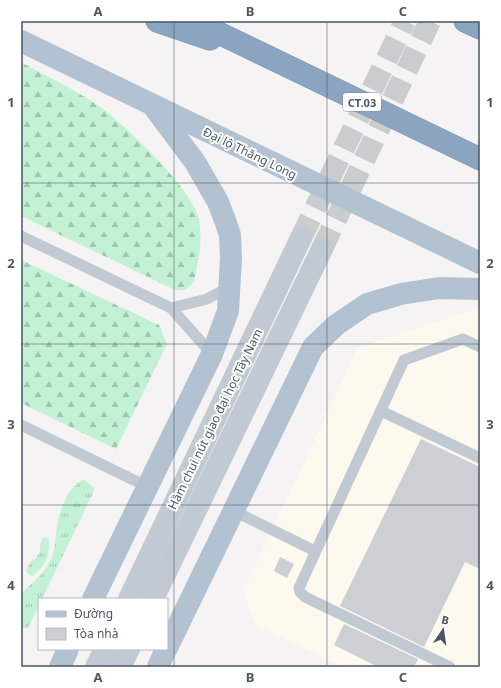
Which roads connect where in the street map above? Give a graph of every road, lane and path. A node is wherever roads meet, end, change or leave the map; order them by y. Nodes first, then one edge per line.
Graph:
1 (157, 21) edge
2 (194, 21) edge
3 (465, 21) edge
4 (480, 28) edge
5 (21, 41) edge
6 (276, 60) junction
7 (153, 106) junction
8 (480, 160) edge
9 (21, 236) edge
10 (301, 238) tunnel mouth
11 (322, 249) tunnel mouth
12 (480, 263) edge
13 (229, 287) junction
14 (480, 289) edge
15 (171, 308) junction
16 (480, 347) edge
17 (212, 354) junction
18 (381, 411) junction
19 (21, 425) edge
20 (480, 458) edge
21 (146, 486) junction
22 (234, 511) junction
23 (315, 551) junction
24 (92, 598) edge
25 (129, 598) edge
26 (153, 598) edge
27 (168, 646) edge
28 (68, 650) edge
29 (104, 650) edge
30 (128, 650) edge
31 (166, 650) edge
32 (60, 667) edge
33 (96, 667) edge
34 (120, 667) edge
35 (158, 667) edge
36 (450, 667) edge

1 - 6 highway
2 - 6 highway, CT.03
3 - 4 highway
5 - 7 main road, Đại lộ Thăng Long
6 - 8 highway, CT.03
7 - 12 main road, Đại lộ Thăng Long
7 - 13 main road
9 - 15 lane
10 - 25 street, Hầm chui nút giao đại học Tây Nam
11 - 26 street, Hầm chui nút giao đại học Tây Nam
13 - 15 lane
13 - 17 main road
14 - 22 main road
15 - 17 lane
16 - 18 lane
17 - 21 main road
18 - 20 lane
18 - 23 lane
19 - 21 lane
21 - 24 main road
22 - 23 lane
22 - 27 main road
23 - 36 lane
28 - 32 main road
29 - 33 street
30 - 34 street
31 - 35 main road

